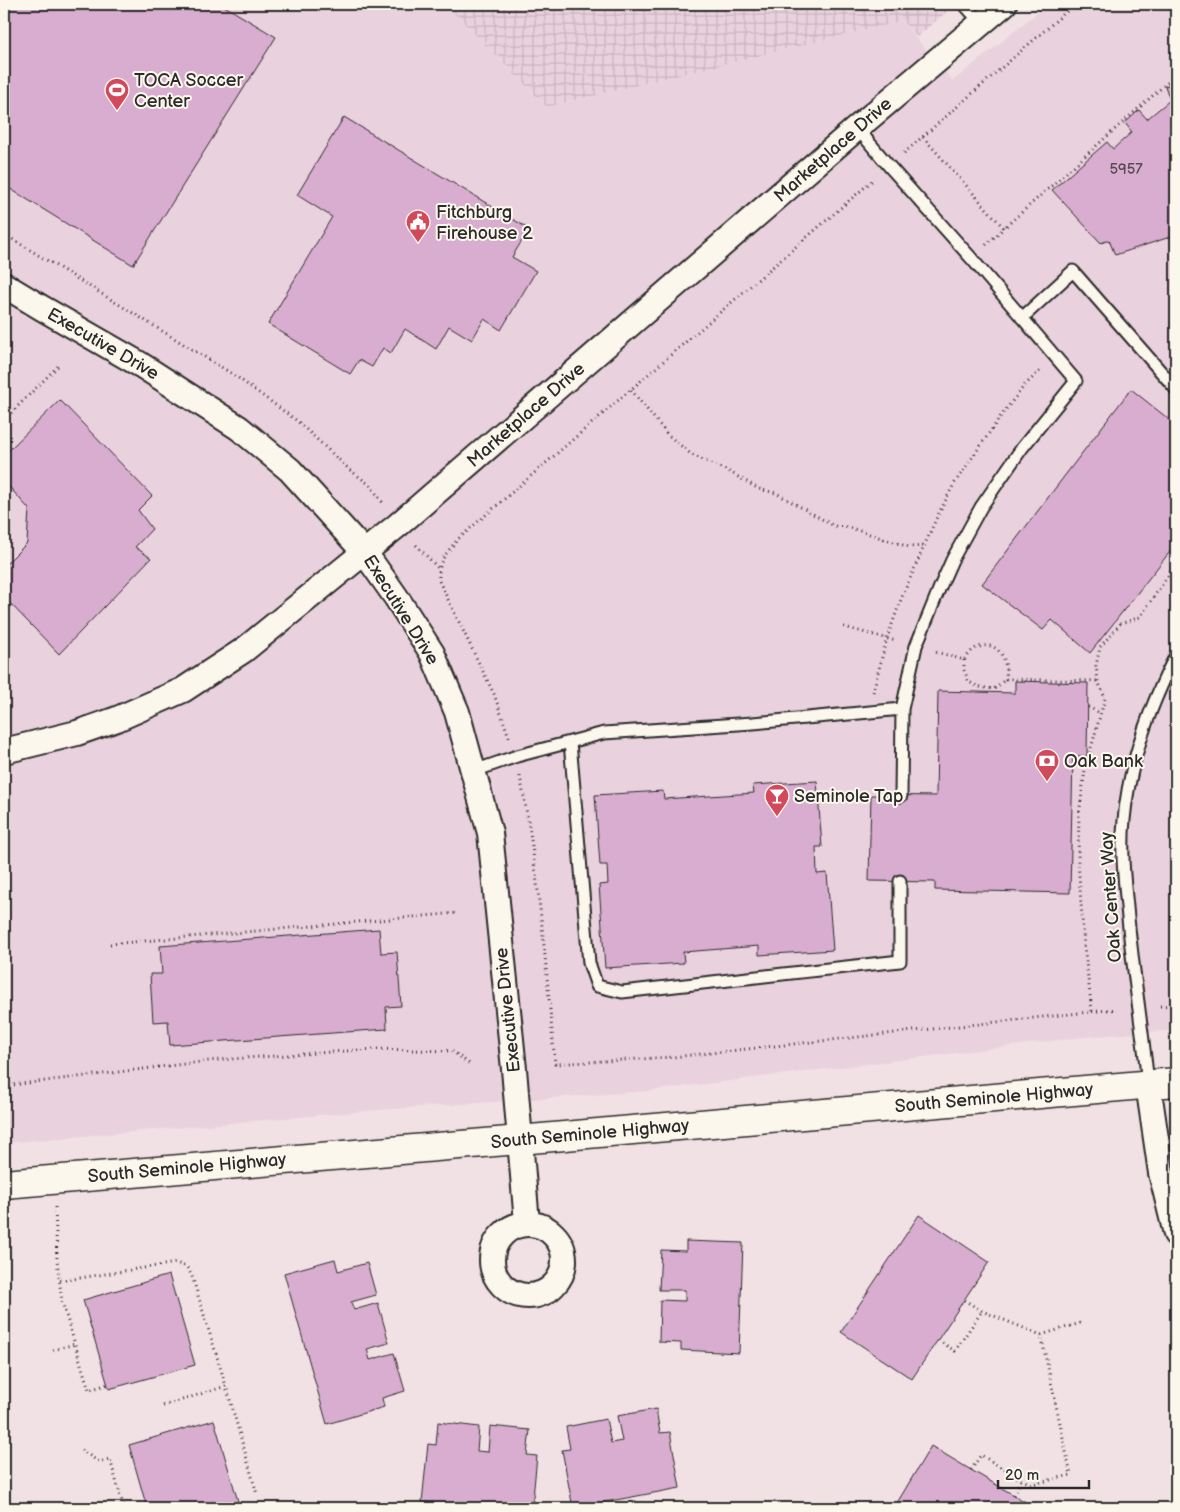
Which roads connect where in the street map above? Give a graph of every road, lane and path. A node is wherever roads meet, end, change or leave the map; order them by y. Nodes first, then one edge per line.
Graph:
1 (964, 4) edge
2 (1004, 4) edge
3 (1075, 4) edge
4 (982, 24) junction
5 (1176, 75) edge
6 (857, 128) junction
7 (923, 137) junction
8 (889, 166) junction
9 (4, 234) edge
10 (4, 284) edge
11 (1022, 318) junction
12 (1056, 358) junction
13 (58, 366) dead end
14 (1176, 389) edge
15 (631, 390) junction
16 (4, 420) edge
17 (398, 526) junction
18 (924, 546) junction
19 (366, 553) junction
20 (1176, 564) edge
21 (438, 568) junction
22 (844, 627) dead end
23 (887, 638) junction
24 (916, 646) junction
25 (1176, 655) edge
26 (964, 660) junction
27 (1006, 678) junction
28 (1098, 681) junction
29 (1088, 707) dead end
30 (902, 709) junction
31 (869, 712) junction
32 (1100, 714) junction
33 (570, 742) junction
34 (4, 751) edge
35 (517, 756) junction
36 (474, 771) junction
37 (902, 796) dead end
38 (900, 881) dead end
39 (458, 913) dead end
40 (110, 944) dead end
41 (1176, 1005) edge
42 (1159, 1006) dead end
43 (1118, 1009) dead end
44 (1092, 1011) junction
45 (471, 1065) dead end
46 (1176, 1082) edge
47 (1148, 1084) junction
48 (4, 1086) edge
49 (519, 1140) junction
50 (54, 1179) junction
51 (4, 1184) edge
52 (527, 1223) dead end
53 (1176, 1234) edge
54 (60, 1281) junction
55 (964, 1300) dead end
56 (982, 1311) junction
57 (1084, 1322) dead end
58 (1041, 1335) junction
59 (938, 1340) dead end
60 (75, 1344) junction
61 (52, 1350) dead end
62 (108, 1384) dead end
63 (226, 1386) junction
64 (163, 1406) dead end
65 (81, 1450) dead end
66 (971, 1470) dead end
67 (1021, 1480) junction
68 (257, 1494) dead end
69 (1014, 1495) dead end
70 (124, 1508) edge

1 - 4 lane
2 - 4 street, Marketplace Drive
3 - 7 path
4 - 6 street, Marketplace Drive
5 - 7 path
6 - 8 lane
6 - 17 street, Marketplace Drive
7 - 8 path
8 - 11 lane
8 - 15 path
9 - 17 path
10 - 19 street, Executive Drive
11 - 12 lane
11 - 14 lane
12 - 18 path
12 - 24 lane
13 - 16 path
15 - 18 path
15 - 21 path
17 - 19 street, Marketplace Drive
17 - 21 path
18 - 23 path
19 - 34 street, Marketplace Drive
19 - 36 street, Executive Drive
20 - 28 path
21 - 35 path
22 - 23 path
23 - 24 path
23 - 31 path
24 - 26 path
24 - 30 lane
25 - 47 lane, Oak Center Way
26 - 27 path
26 - 27 path
27 - 28 path
28 - 32 path
29 - 32 path
30 - 31 lane
30 - 37 lane
31 - 33 lane
32 - 44 path
33 - 35 lane
33 - 38 lane
35 - 36 lane
35 - 44 path
36 - 49 street, Executive Drive
39 - 40 path
41 - 42 path
43 - 44 path
45 - 48 path
46 - 47 street, South Seminole Highway
47 - 49 street, South Seminole Highway
47 - 53 street
49 - 50 street, South Seminole Highway
49 - 52 street, Executive Drive
50 - 51 street, South Seminole Highway
50 - 54 path
54 - 60 path
54 - 63 path
55 - 56 path
56 - 58 path
56 - 59 path
57 - 58 path
58 - 67 path
60 - 61 path
60 - 62 path
63 - 64 path
63 - 68 path
65 - 70 path
66 - 67 path
67 - 69 path

